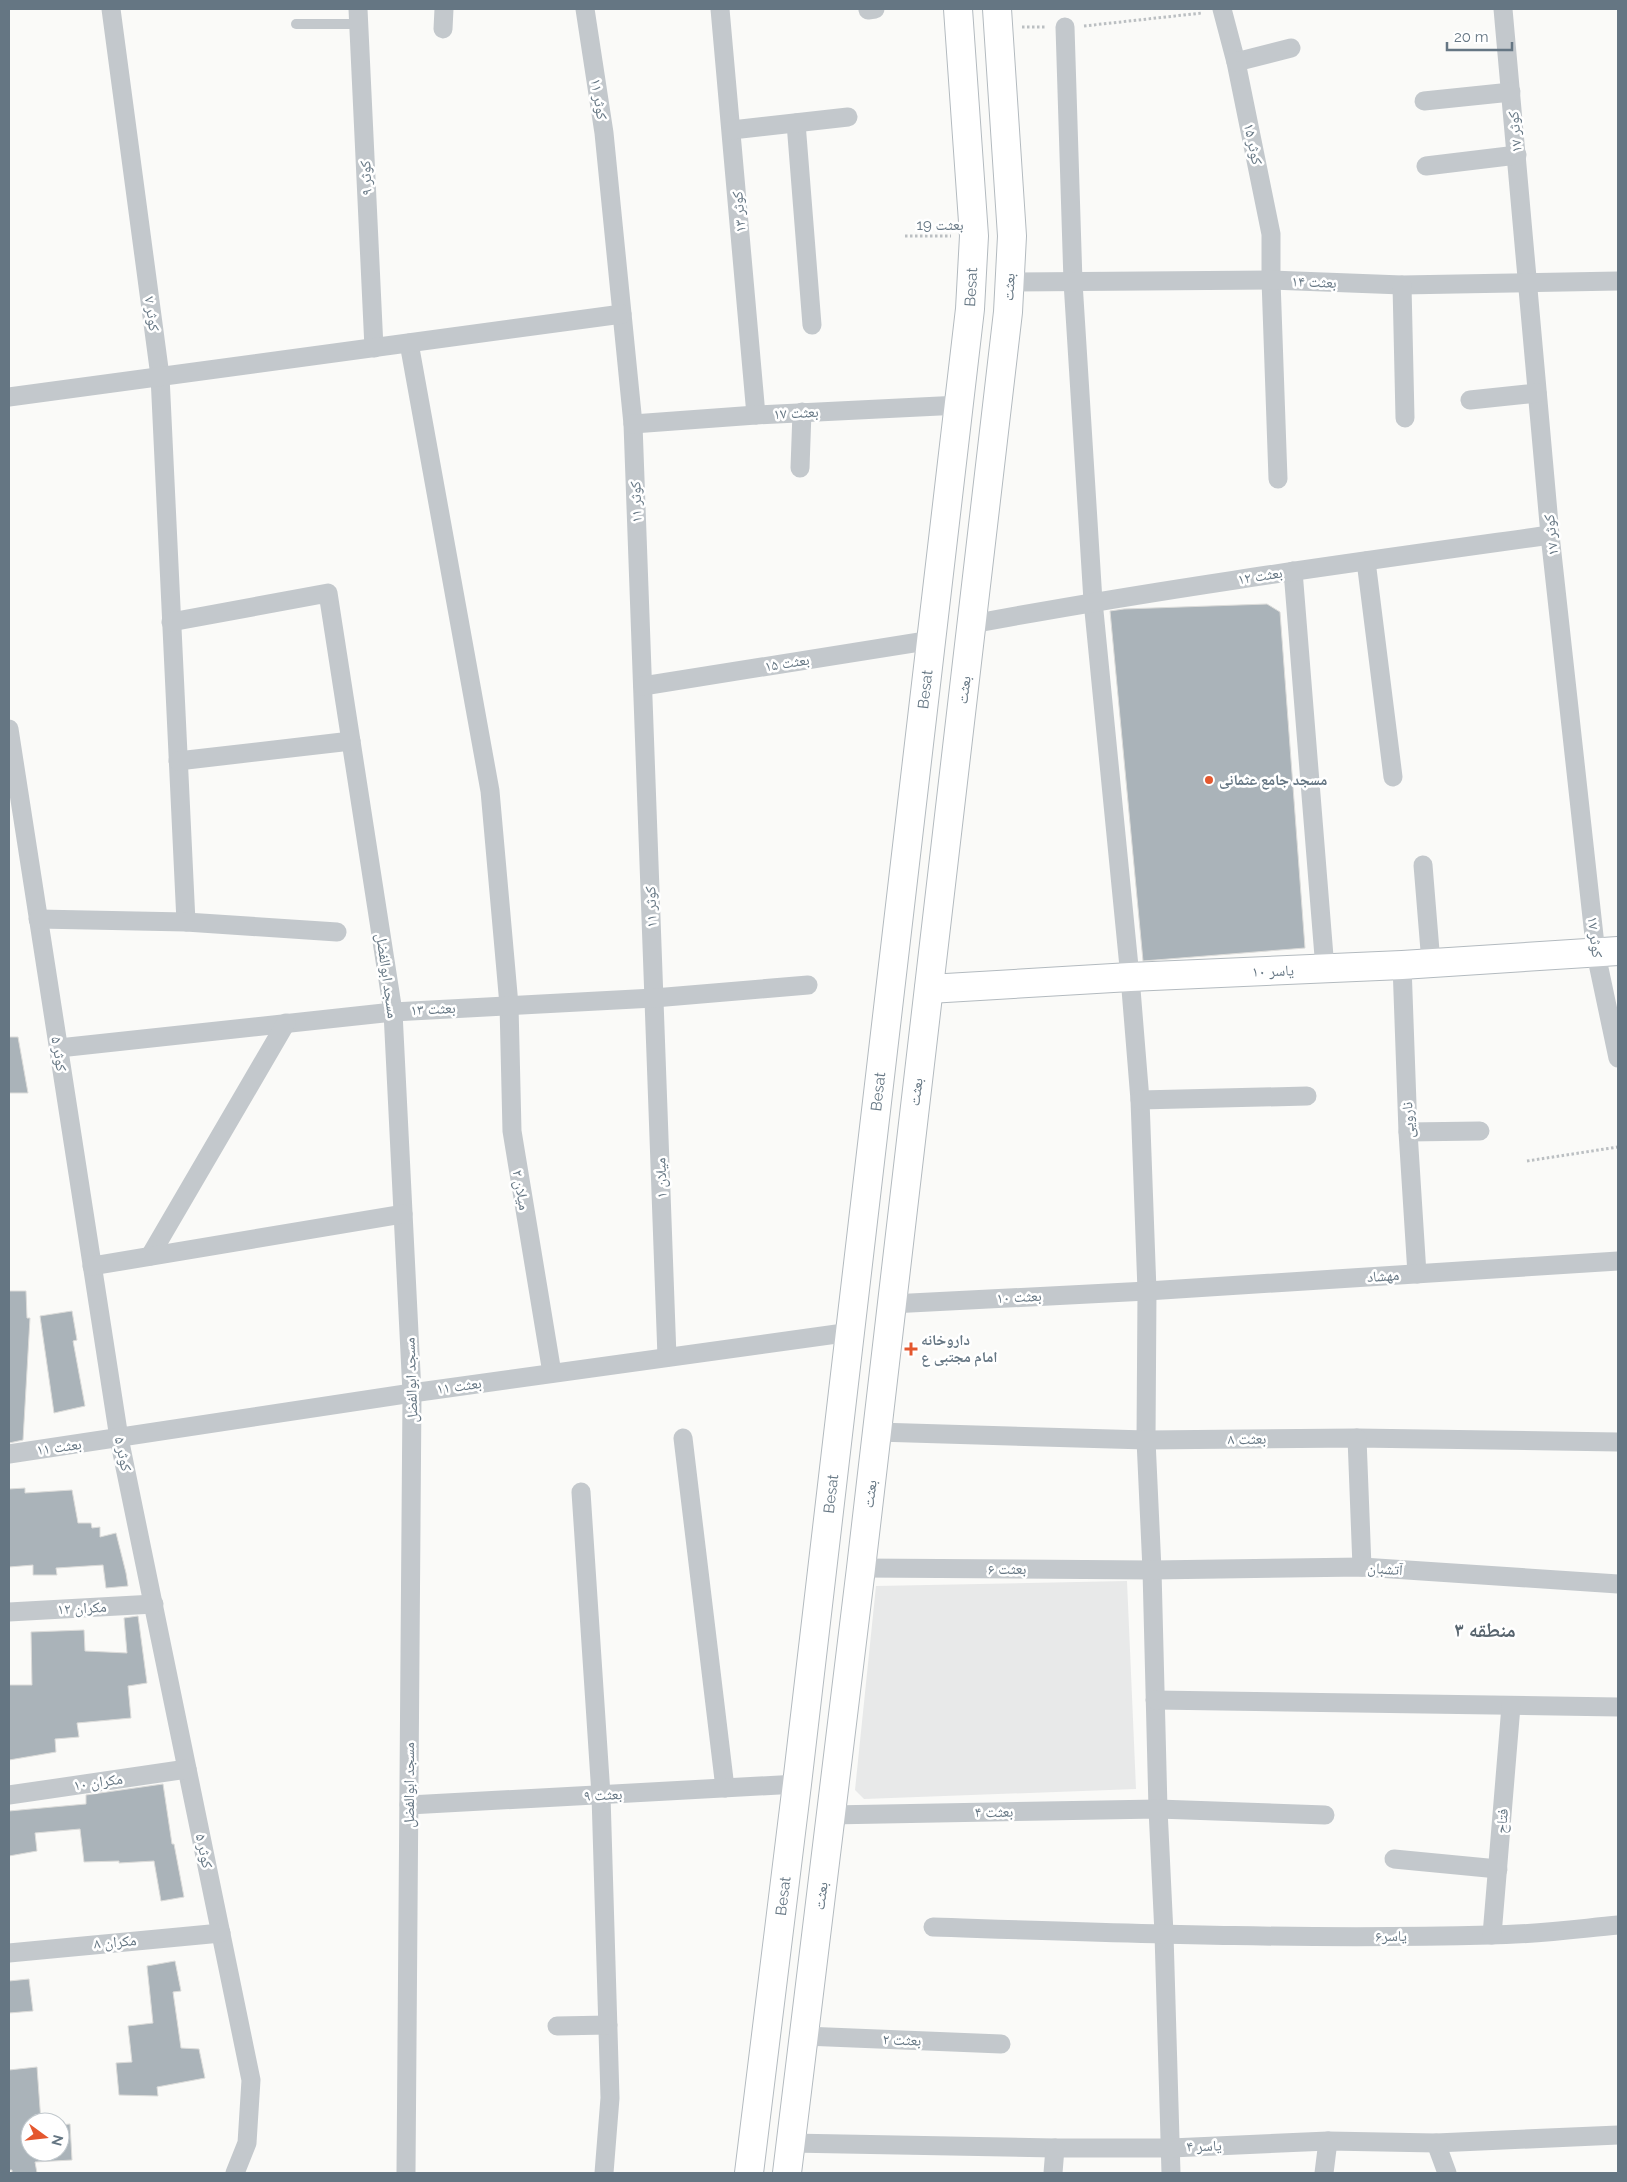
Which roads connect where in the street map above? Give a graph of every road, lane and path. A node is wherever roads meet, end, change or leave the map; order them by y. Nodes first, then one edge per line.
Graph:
1 (111, 9) edge
2 (444, 9) edge
3 (585, 9) edge
4 (720, 9) edge
5 (958, 9) edge
6 (1503, 9) edge
7 (1223, 10) edge
8 (358, 16) edge
9 (998, 18) edge
10 (296, 24) dead end
11 (443, 28) dead end
12 (1065, 28) junction
13 (1291, 48) dead end
14 (1236, 62) junction
15 (1511, 92) junction
16 (1424, 101) dead end
17 (848, 117) dead end
18 (796, 123) junction
19 (732, 130) junction
20 (1517, 155) junction
21 (1426, 166) dead end
22 (905, 236) dead end
23 (974, 236) junction
24 (1271, 280) junction
25 (1618, 281) edge
26 (1010, 282) junction
27 (1073, 282) junction
28 (1402, 284) junction
29 (1527, 284) junction
30 (622, 314) junction
31 (812, 325) dead end
32 (409, 343) junction
33 (374, 348) junction
34 (160, 376) junction
35 (1537, 393) junction
36 (9, 397) edge
37 (1470, 400) dead end
38 (960, 405) junction
39 (802, 412) junction
40 (756, 415) junction
41 (1405, 418) dead end
42 (633, 424) junction
43 (800, 468) dead end
44 (1278, 479) dead end
45 (1550, 536) junction
46 (944, 543) junction
47 (981, 548) junction
48 (1366, 561) junction
49 (1293, 571) junction
50 (1093, 602) junction
51 (171, 622) junction
52 (972, 624) junction
53 (932, 640) junction
54 (642, 686) junction
55 (9, 729) edge
56 (351, 741) junction
57 (178, 760) junction
58 (1394, 777) dead end
59 (17, 831) edge
60 (1423, 865) dead end
61 (38, 919) junction
62 (186, 922) junction
63 (337, 932) dead end
64 (1607, 952) edge
65 (1431, 963) junction
66 (1402, 965) junction
67 (1325, 969) junction
68 (1130, 977) junction
69 (808, 985) dead end
70 (928, 989) junction
71 (654, 998) junction
72 (509, 1006) junction
73 (393, 1012) junction
74 (286, 1024) junction
75 (58, 1048) junction
76 (1618, 1058) edge
77 (1307, 1096) dead end
78 (1140, 1100) junction
79 (1480, 1131) dead end
80 (1408, 1132) junction
81 (1618, 1148) edge
82 (1527, 1162) dead end
83 (403, 1214) junction
84 (150, 1256) junction
85 (1618, 1261) edge
86 (92, 1266) junction
87 (1417, 1274) junction
88 (1147, 1291) junction
89 (891, 1304) junction
90 (851, 1332) junction
91 (667, 1358) junction
92 (552, 1373) junction
93 (412, 1393) junction
94 (877, 1432) junction
95 (119, 1438) junction
96 (683, 1438) dead end
97 (1357, 1438) junction
98 (1146, 1440) junction
99 (1618, 1442) edge
100 (9, 1454) edge
101 (581, 1492) dead end
102 (1362, 1567) junction
103 (861, 1568) junction
104 (1152, 1570) junction
105 (1618, 1584) edge
106 (154, 1604) junction
107 (9, 1612) edge
108 (1155, 1700) junction
109 (1511, 1706) junction
110 (1618, 1708) edge
111 (187, 1769) junction
112 (797, 1784) junction
113 (725, 1788) junction
114 (9, 1795) edge
115 (601, 1795) junction
116 (409, 1805) junction
117 (1158, 1809) junction
118 (1325, 1814) dead end
119 (830, 1815) junction
120 (1394, 1859) dead end
121 (1498, 1869) junction
122 (1618, 1925) edge
123 (933, 1927) dead end
124 (221, 1933) junction
125 (1164, 1934) junction
126 (1492, 1936) junction
127 (9, 1952) edge
128 (608, 2025) junction
129 (557, 2026) dead end
130 (804, 2036) junction
131 (1000, 2044) dead end
132 (760, 2090) junction
133 (797, 2092) junction
134 (1618, 2135) edge
135 (1328, 2141) junction
136 (790, 2143) junction
137 (1436, 2143) junction
138 (1055, 2148) junction
139 (1171, 2148) junction
140 (235, 2173) edge
141 (406, 2173) edge
142 (604, 2173) edge
143 (750, 2173) edge
144 (787, 2173) edge
145 (1053, 2173) edge
146 (1171, 2173) edge
147 (1324, 2173) edge
148 (1447, 2173) edge

1 - 34 street, کوثر ۷
2 - 11 street
3 - 30 street, کوثر ۱۱
4 - 19 street, کوثر ۱۳
5 - 23 main road, Besat
6 - 15 street, کوثر ۱۷
7 - 12 path
7 - 14 street, کوثر ۱۵
8 - 10 lane
8 - 33 street, کوثر ۹
9 - 12 path
9 - 26 main road, بعثت
12 - 27 street
13 - 14 street
14 - 24 street, کوثر ۱۵
15 - 16 street
15 - 20 street, کوثر ۱۷
17 - 18 street
18 - 19 street
18 - 31 street
19 - 40 street, کوثر ۱۳
20 - 21 street
20 - 29 street, کوثر ۱۷
22 - 23 path, بعثت 19
23 - 38 main road, Besat
24 - 27 street, بعثت ۱۴
24 - 28 street, بعثت ۱۴
24 - 44 street, کوثر ۱۵
25 - 29 street, بعثت ۱۴
26 - 27 street, بعثت ۱۴
26 - 47 main road, بعثت
27 - 50 street
28 - 29 street, بعثت ۱۴
28 - 41 street
29 - 35 street, کوثر ۱۷
30 - 32 street
30 - 42 street, کوثر ۱۱
32 - 33 street
32 - 72 street, میلان ۲
33 - 34 street
34 - 36 street
34 - 51 street, کوثر ۷
35 - 37 street
35 - 45 street, کوثر ۱۷
38 - 39 street, بعثت ۱۷
38 - 46 main road, Besat
39 - 40 street, بعثت ۱۷
39 - 43 street
40 - 42 street, بعثت ۱۷
42 - 54 street, کوثر ۱۱
45 - 48 street, بعثت ۱۲
45 - 64 street, کوثر ۱۷
46 - 47 main road
46 - 53 main road, Besat
47 - 52 main road, بعثت
48 - 49 street, بعثت ۱۲
48 - 58 street
49 - 50 street, بعثت ۱۲
49 - 67 street
50 - 52 street, بعثت ۱۲
50 - 68 street
51 - 56 street, مسجد ابوالفضل
51 - 57 street, کوثر ۷
52 - 70 main road, بعثت
53 - 54 street, بعثت ۱۵
53 - 90 main road, Besat
54 - 71 street, کوثر ۱۱
55 - 59 street, کوثر ۵
56 - 57 street
56 - 73 street, مسجد ابوالفضل
57 - 62 street, کوثر ۷
59 - 61 street, کوثر ۵
60 - 65 street
61 - 62 street
61 - 75 street, کوثر ۵
62 - 63 street
64 - 65 main road, یاسر ۱۰
64 - 76 street, کوثر ۱۷
65 - 66 main road, یاسر ۱۰
66 - 67 main road, یاسر ۱۰
66 - 80 street, نارویی
67 - 68 main road, یاسر ۱۰
68 - 70 main road, یاسر ۱۰
68 - 78 street
69 - 71 street, بعثت ۱۳
70 - 89 main road, بعثت
71 - 72 street, بعثت ۱۳
71 - 91 street, میلان ۱
72 - 73 street, بعثت ۱۳
72 - 92 street, میلان ۲
73 - 74 street, بعثت ۱۳
73 - 83 street, مسجد ابوالفضل
74 - 75 street, بعثت ۱۳
74 - 84 street
75 - 86 street, کوثر ۵
77 - 78 street
78 - 88 street
79 - 80 street
80 - 87 street, نارویی
81 - 82 path
83 - 84 street
83 - 93 street, مسجد ابوالفضل
84 - 86 street
85 - 87 street, مهشاد
86 - 95 street, کوثر ۵
87 - 88 street, مهشاد
88 - 89 street, بعثت ۱۰
88 - 98 street
89 - 94 main road, بعثت
90 - 91 street, بعثت ۱۱
90 - 112 main road, Besat
91 - 92 street, بعثت ۱۱
92 - 93 street, بعثت ۱۱
93 - 95 street, بعثت ۱۱
93 - 116 street, مسجد ابوالفضل
94 - 98 street, بعثت ۸
94 - 103 main road, بعثت
95 - 100 street, بعثت ۱۱
95 - 106 street, کوثر ۵
96 - 113 street
97 - 98 street, بعثت ۸
97 - 99 street, بعثت ۸
97 - 102 street
98 - 104 street
101 - 115 street
102 - 104 street, آتشبان
102 - 105 street, آتشبان
103 - 104 street, بعثت ۶
103 - 119 main road, بعثت
104 - 108 street
106 - 107 street, مکران ۱۲
106 - 111 street, کوثر ۵
108 - 109 street
108 - 117 street
109 - 110 street
109 - 121 street, فتاح
111 - 114 street, مکران ۱۰
111 - 124 street, کوثر ۵
112 - 113 street, بعثت ۹
112 - 132 main road, Besat
113 - 115 street, بعثت ۹
115 - 116 street, بعثت ۹
115 - 128 street
116 - 141 street, مسجد ابوالفضل
117 - 118 street, بعثت ۴
117 - 119 street, بعثت ۴
117 - 125 street
119 - 130 main road, بعثت
120 - 121 street
121 - 126 street, فتاح
122 - 126 street, یاسر۶
123 - 125 street, یاسر۶
124 - 127 street, مکران ۸
124 - 140 street, کوثر ۵
125 - 126 street, یاسر۶
125 - 139 street
128 - 129 street
128 - 142 street
130 - 131 street, بعثت ۲
130 - 133 main road, بعثت
132 - 133 main road
132 - 143 main road, Besat
133 - 136 main road, بعثت
134 - 137 street, یاسر ۴
135 - 137 street, یاسر ۴
135 - 139 street, یاسر ۴
135 - 147 street
136 - 138 street, یاسر ۴
136 - 144 main road, بعثت
137 - 148 street
138 - 139 street, یاسر ۴
138 - 145 street
139 - 146 street

